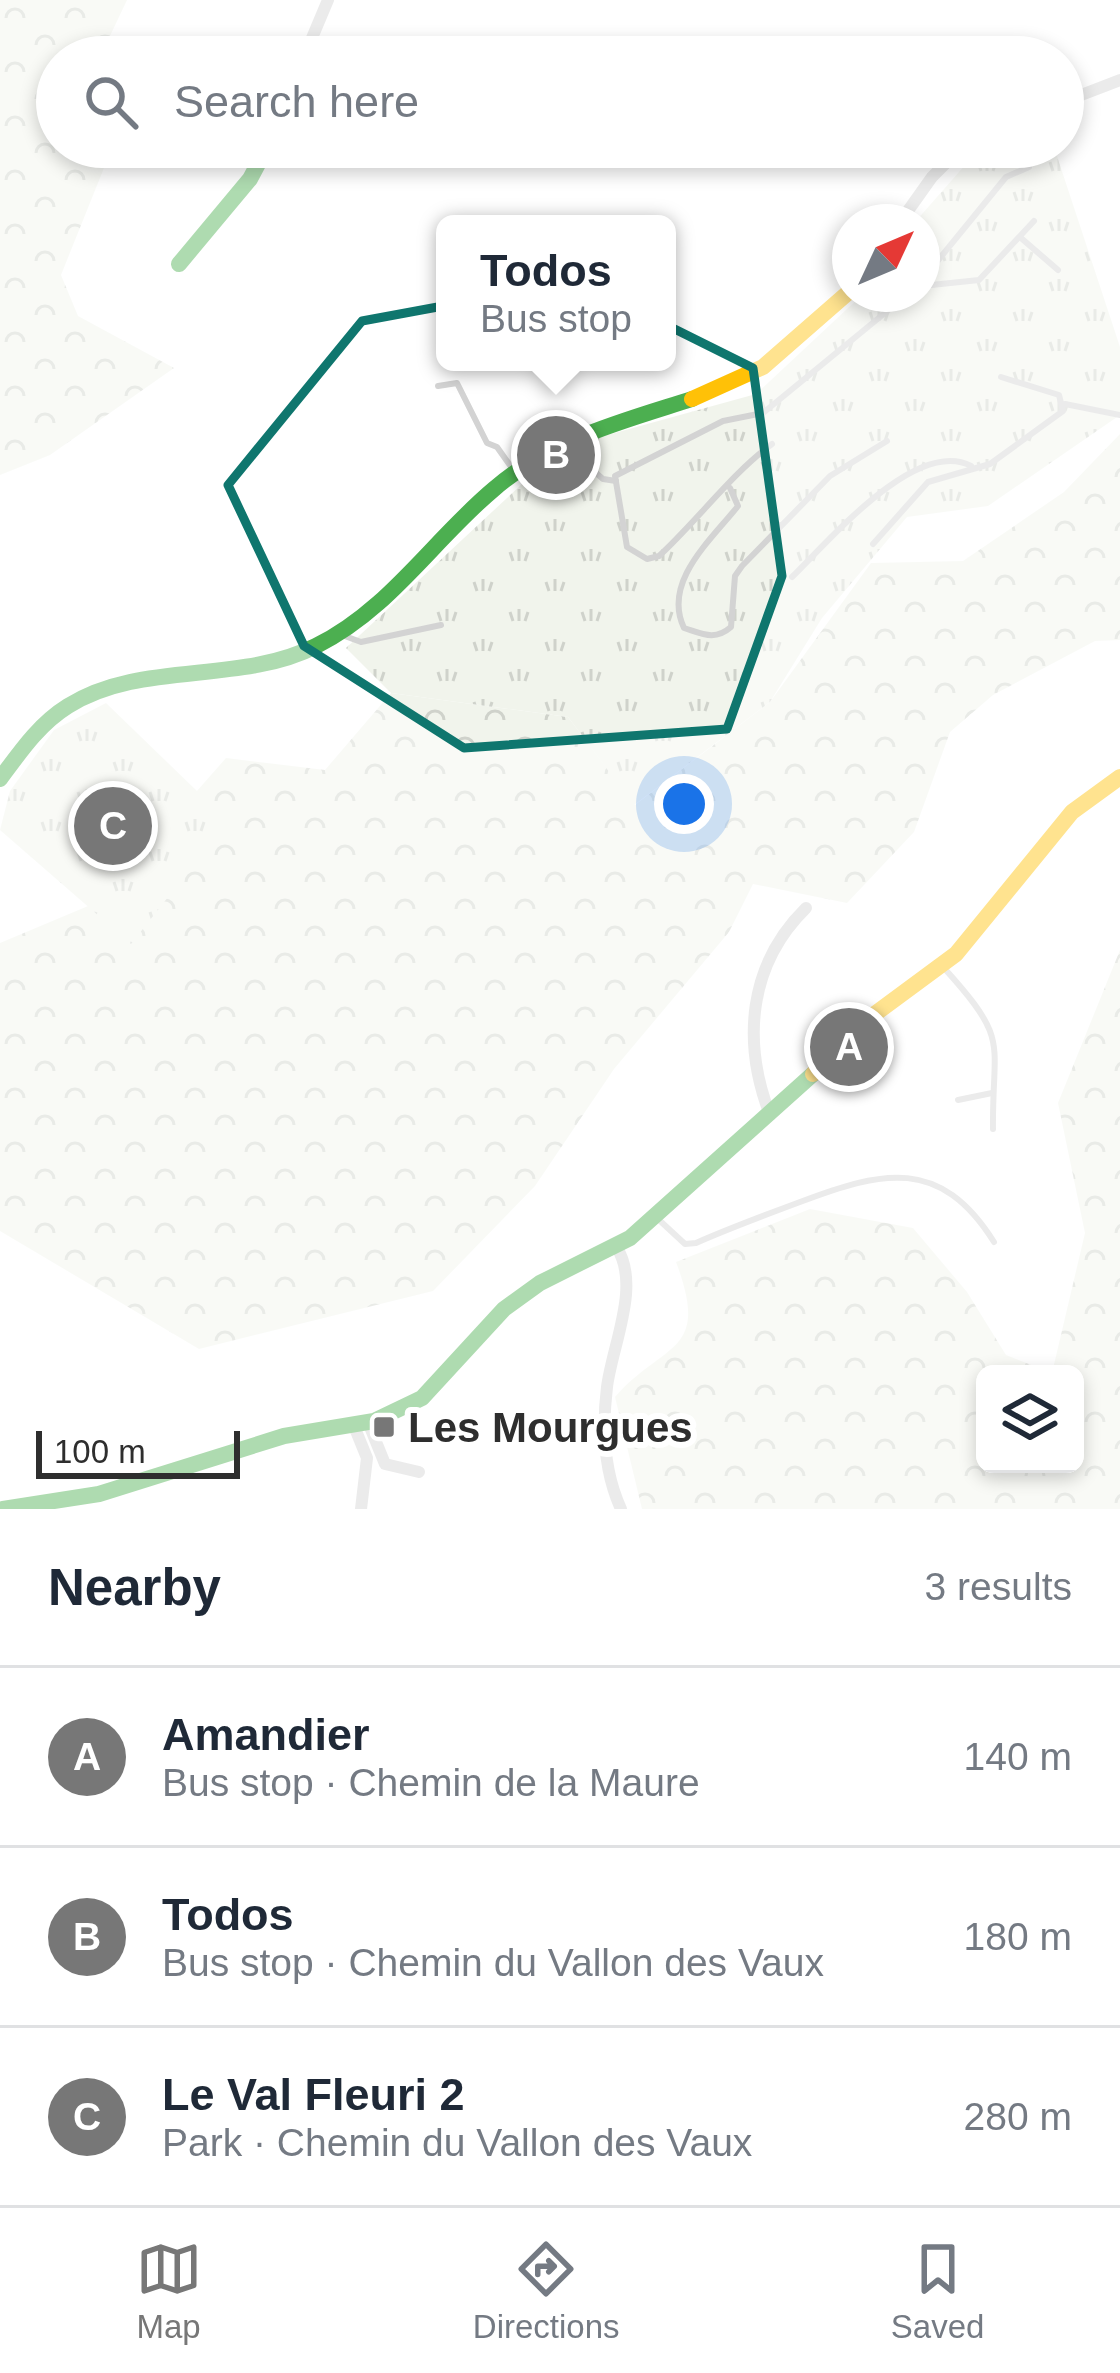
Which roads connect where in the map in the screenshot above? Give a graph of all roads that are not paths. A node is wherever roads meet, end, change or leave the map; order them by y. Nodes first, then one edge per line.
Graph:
1 (328, 0) edge
2 (313, 36) edge
3 (1120, 80) edge
4 (1084, 94) edge
5 (256, 168) edge
6 (945, 168) edge
7 (1027, 168) edge
8 (915, 204) edge
9 (1034, 221) dead end
10 (1021, 238) junction
11 (940, 260) edge
12 (179, 265) dead end
13 (1058, 270) dead end
14 (940, 282) edge
15 (832, 307) edge
16 (887, 312) edge
17 (1000, 377) dead end
18 (438, 386) dead end
19 (1065, 404) junction
20 (1120, 416) edge
21 (887, 441) dead end
22 (562, 442) junction
23 (772, 444) dead end
24 (974, 468) junction
25 (514, 471) junction
26 (616, 481) junction
27 (730, 488) junction
28 (873, 544) dead end
29 (792, 577) dead end
30 (441, 625) dead end
31 (339, 634) junction
32 (1120, 777) edge
33 (0, 779) edge
34 (806, 908) dead end
35 (941, 965) junction
36 (992, 1093) junction
37 (958, 1100) dead end
38 (770, 1115) junction
39 (993, 1129) dead end
40 (656, 1216) junction
41 (994, 1242) dead end
42 (616, 1248) junction
43 (361, 1424) junction
44 (419, 1472) dead end
45 (3, 1509) edge
46 (361, 1509) edge
47 (622, 1509) edge

1 - 2 street
3 - 4 street
5 - 12 street
6 - 8 street
7 - 11 lane
9 - 10 lane
10 - 13 lane
10 - 14 lane
15 - 22 street
16 - 26 lane
17 - 19 lane
18 - 25 lane
19 - 20 lane
19 - 24 lane
21 - 27 lane
22 - 25 street
22 - 26 lane
23 - 27 lane
24 - 28 lane
24 - 29 lane
25 - 31 street
26 - 27 lane
30 - 31 lane
31 - 33 street
32 - 35 street
34 - 38 street
35 - 36 lane
35 - 38 street
36 - 37 lane
36 - 39 lane
38 - 40 street
40 - 41 lane
40 - 42 street
42 - 43 street
42 - 47 street
43 - 44 street
43 - 45 street
43 - 46 street

